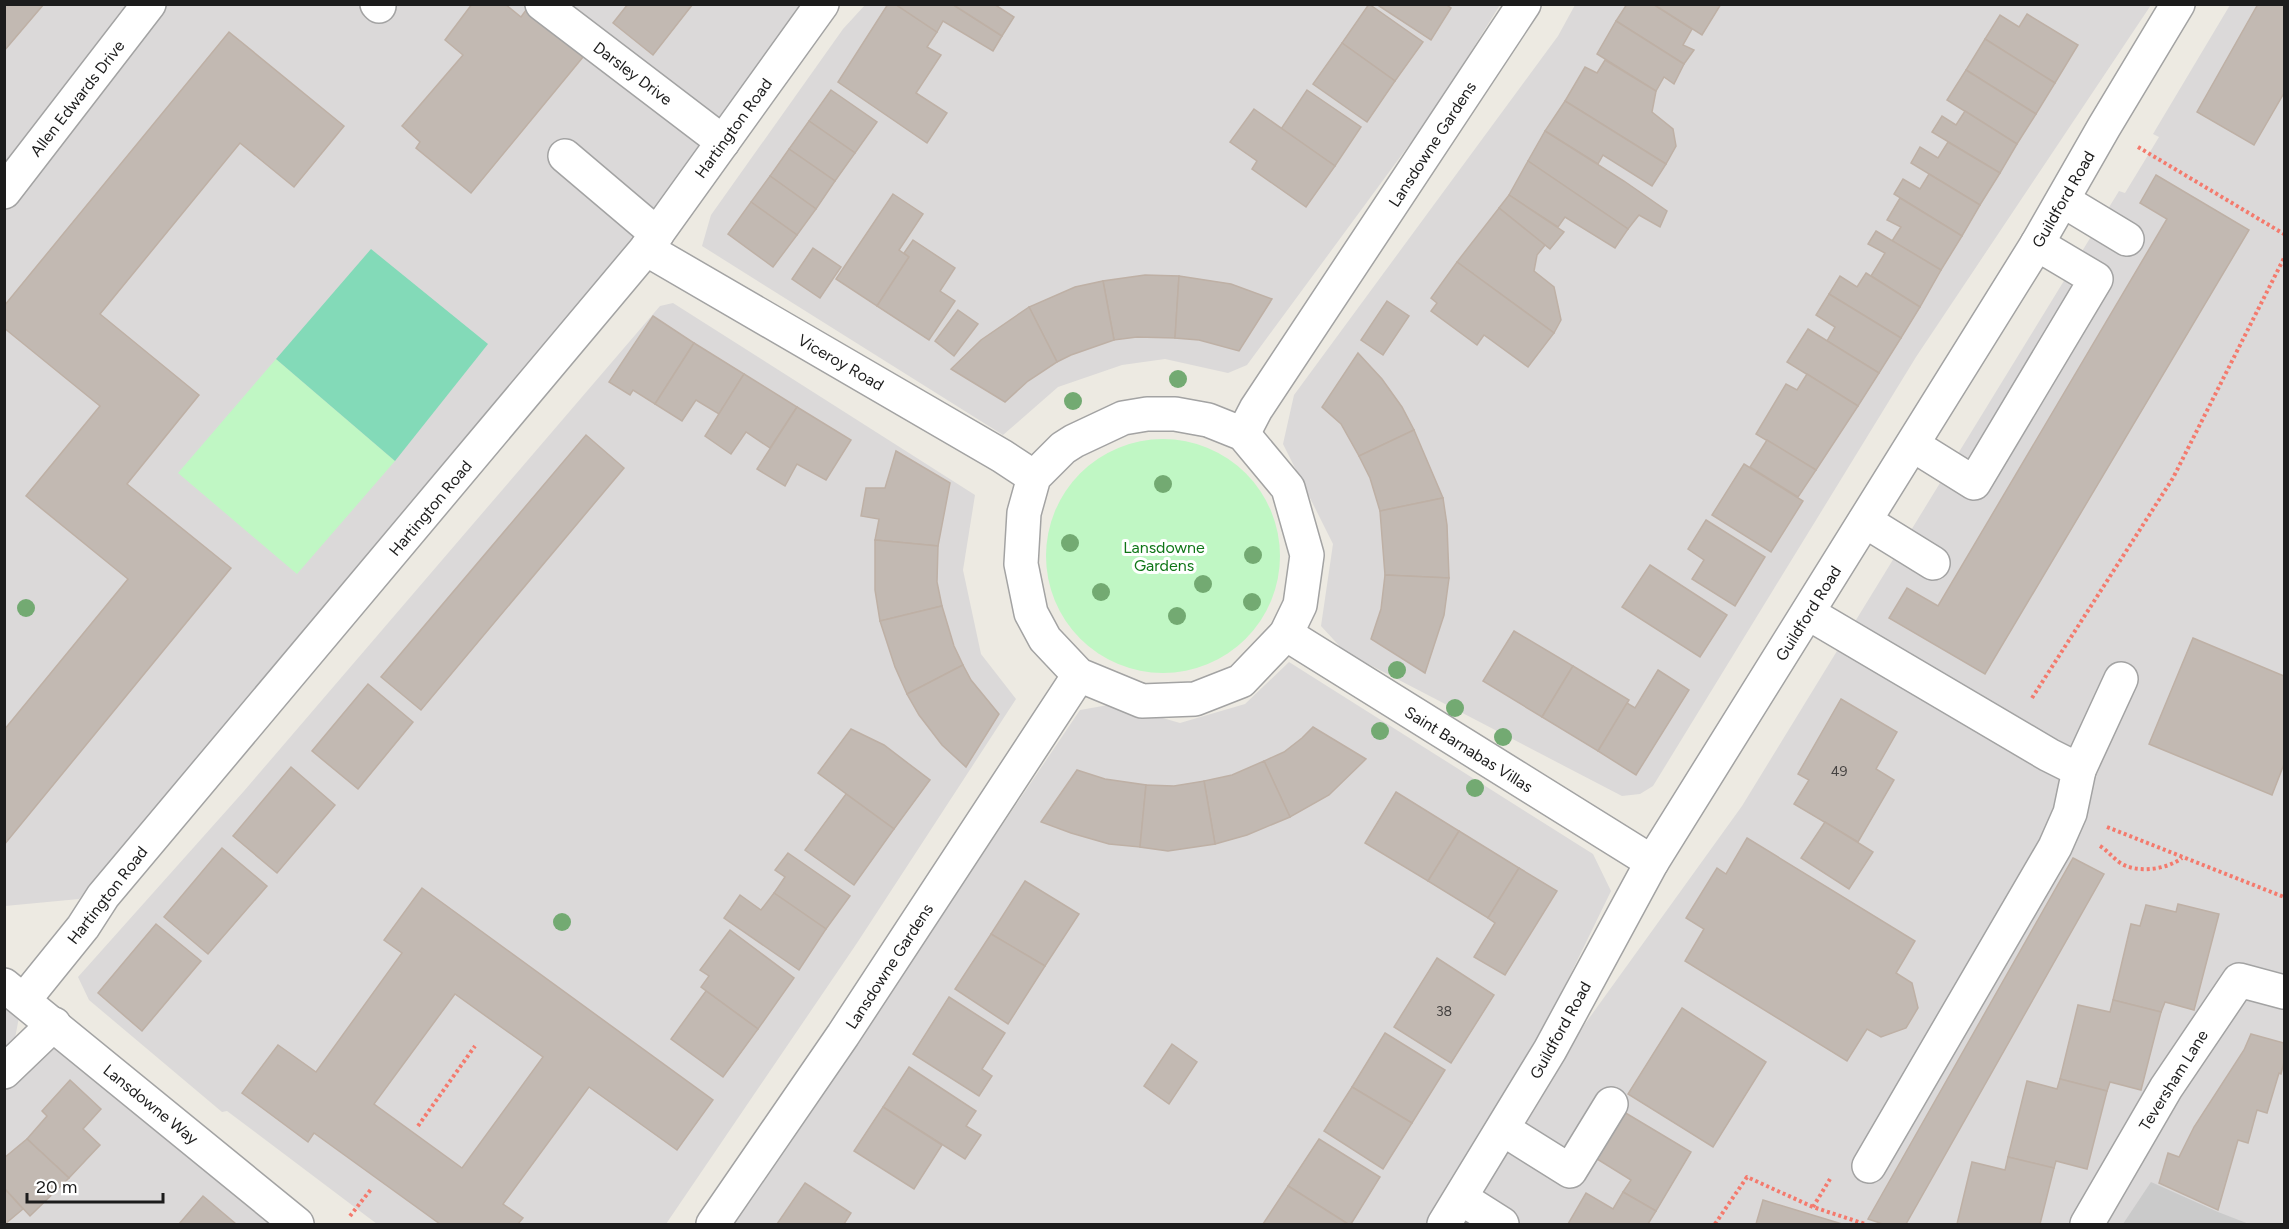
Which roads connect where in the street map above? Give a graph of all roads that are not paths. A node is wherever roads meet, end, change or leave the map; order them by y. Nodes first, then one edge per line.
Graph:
1 (148, 4) edge
2 (542, 4) edge
3 (822, 4) edge
4 (1524, 4) edge
5 (2178, 4) edge
6 (723, 142) junction
7 (565, 156) dead end
8 (4, 192) edge
9 (2064, 201) junction
10 (2127, 239) dead end
11 (652, 242) junction
12 (2037, 244) junction
13 (1243, 434) junction
14 (1912, 445) junction
15 (1034, 477) junction
16 (1865, 521) junction
17 (1933, 563) dead end
18 (1808, 613) junction
19 (1286, 634) junction
20 (1079, 675) junction
21 (2121, 679) dead end
22 (2079, 770) junction
23 (1652, 862) junction
24 (14, 992) edge
25 (2284, 992) edge
26 (54, 1024) junction
27 (4, 1072) edge
28 (1611, 1104) dead end
29 (1503, 1129) junction
30 (1869, 1166) dead end
31 (1453, 1211) edge
32 (297, 1224) edge
33 (713, 1224) edge
34 (1502, 1224) edge
35 (2087, 1224) edge

1 - 8 street, Allen Edwards Drive
2 - 6 street, Darsley Drive
3 - 6 street, Hartington Road
4 - 13 street, Lansdowne Gardens
5 - 9 street, Guildford Road
6 - 11 street, Hartington Road
7 - 11 street, Viceroy Road
9 - 10 street
9 - 12 street, Guildford Road
11 - 15 street, Viceroy Road
11 - 24 street, Hartington Road
12 - 14 street, Guildford Road
12 - 14 street
13 - 15 street
13 - 19 street
14 - 16 street, Guildford Road
15 - 20 street
16 - 17 street
16 - 18 street, Guildford Road
18 - 22 street
18 - 23 street, Guildford Road
19 - 20 street
19 - 23 street, Saint Barnabas Villas
20 - 33 street, Lansdowne Gardens
21 - 22 street
22 - 30 street
23 - 29 street, Guildford Road
24 - 26 street, Lansdowne Way
25 - 35 street, Teversham Lane
26 - 27 street
26 - 32 street, Lansdowne Way
28 - 29 street
29 - 31 street, Guildford Road
31 - 34 street

